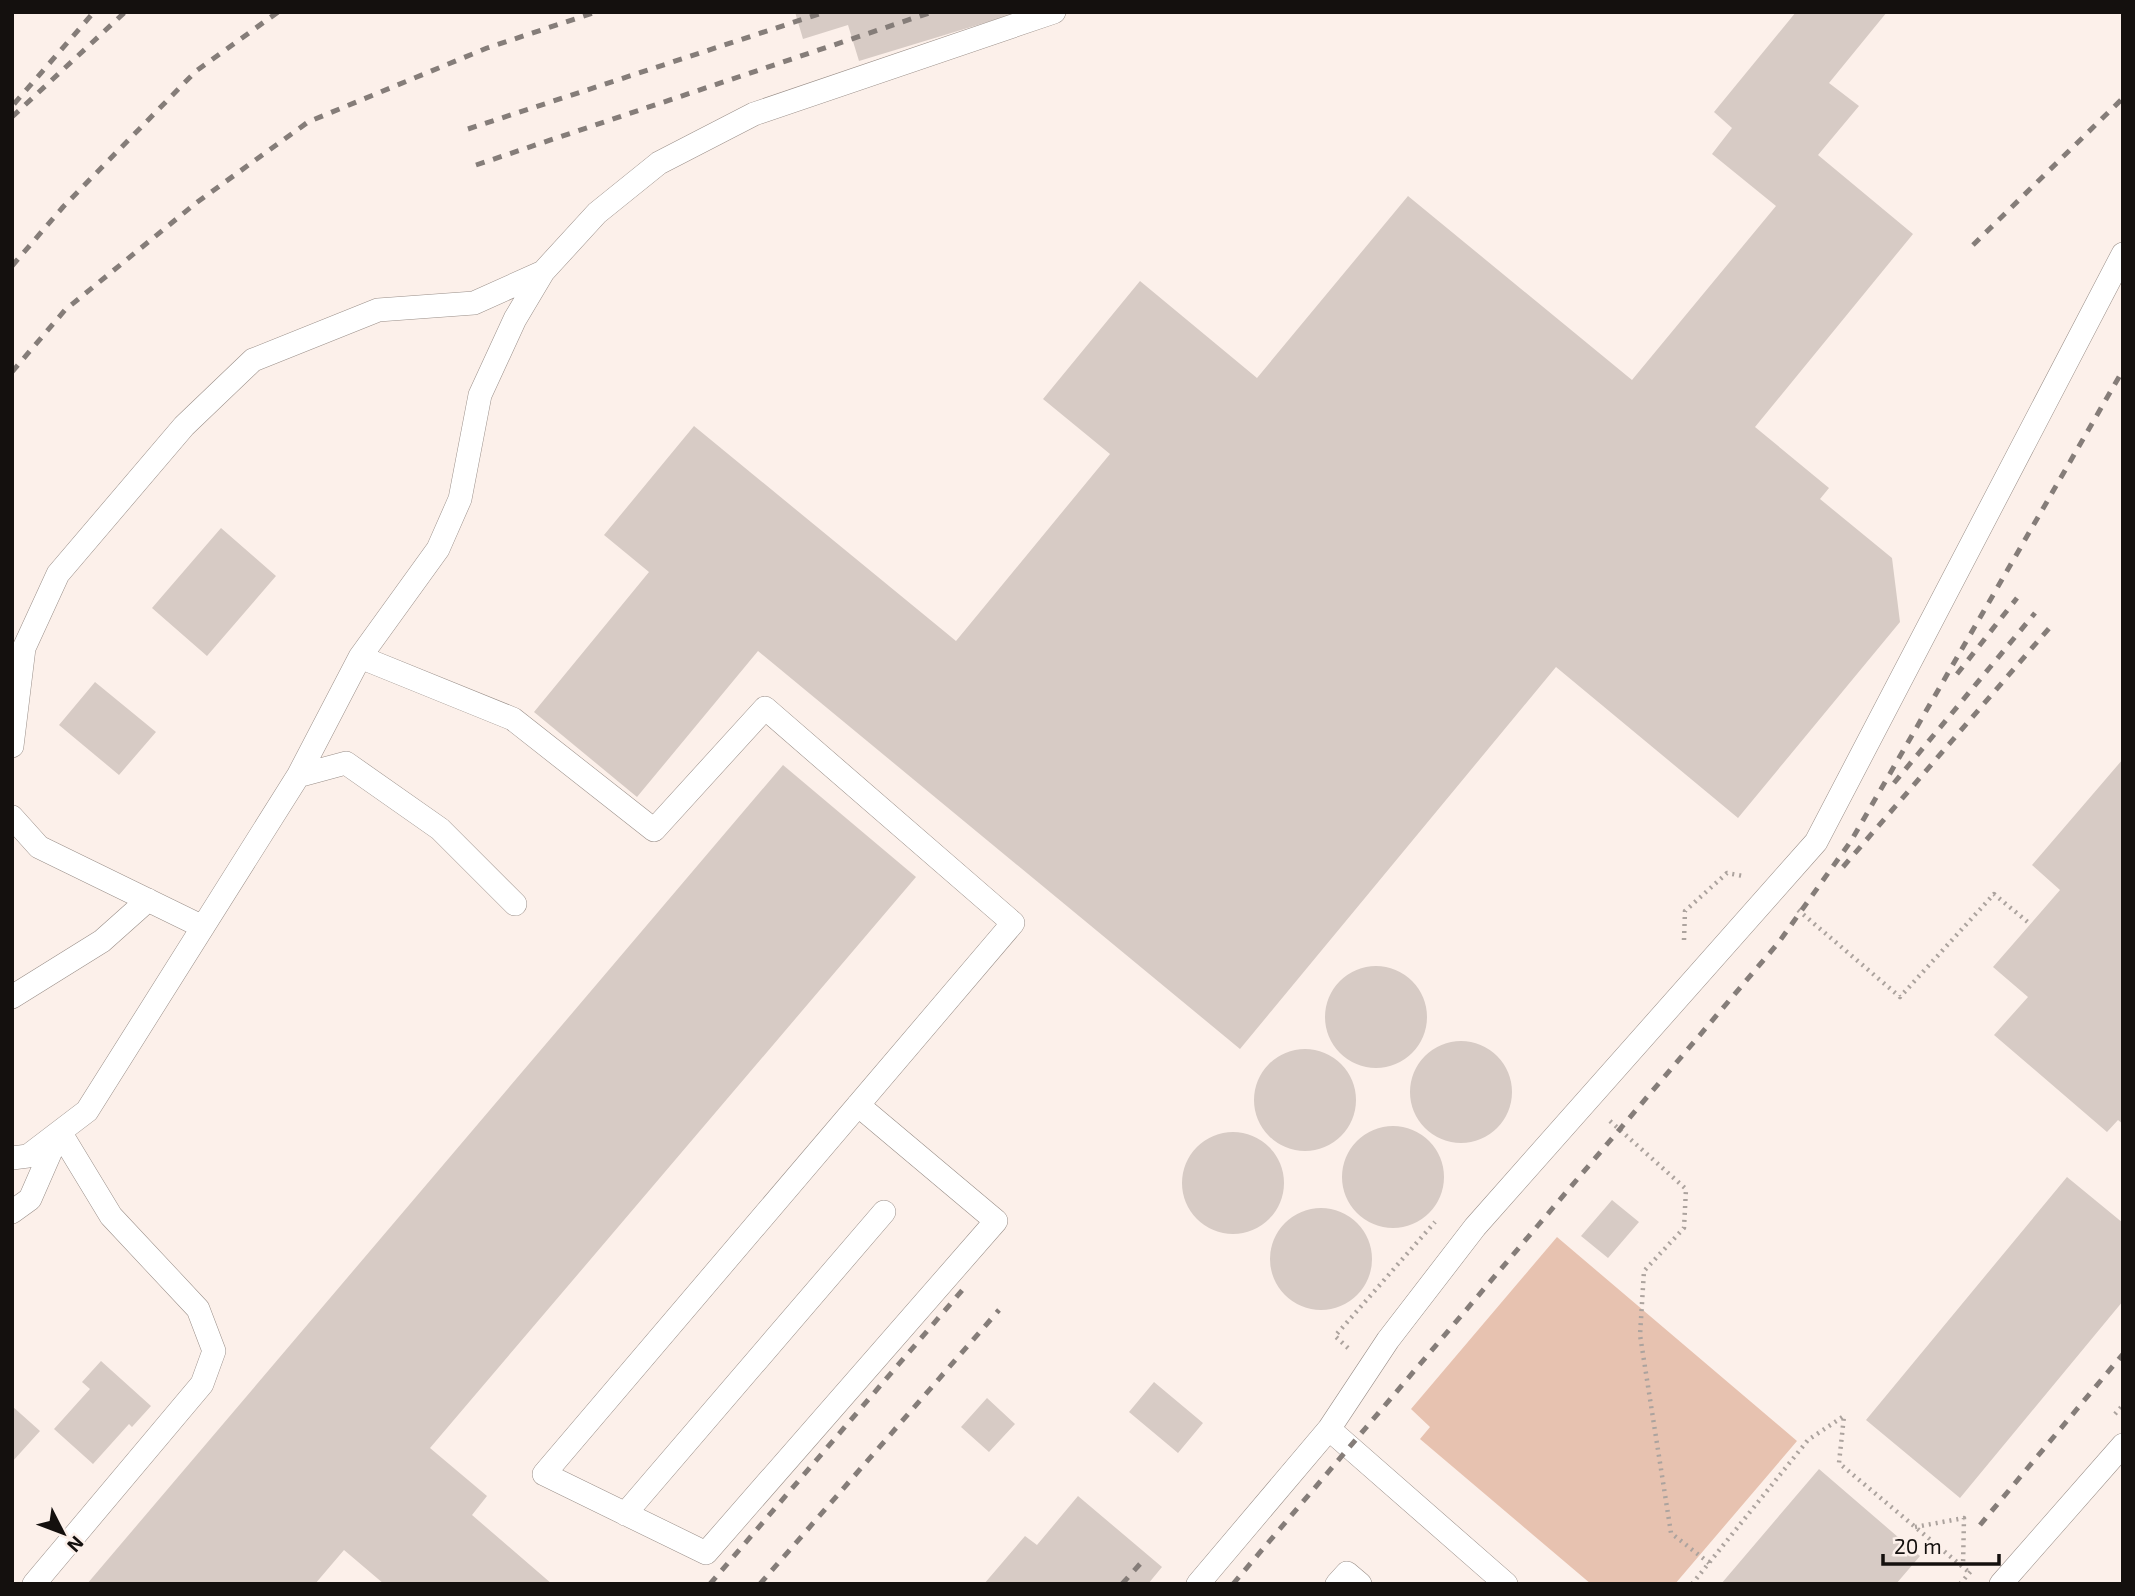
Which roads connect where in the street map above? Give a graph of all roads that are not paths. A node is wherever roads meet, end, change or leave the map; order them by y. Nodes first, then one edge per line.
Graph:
1 (1054, 12) edge
2 (2123, 254) edge
3 (543, 272) junction
4 (360, 657) junction
5 (12, 746) edge
6 (298, 776) junction
7 (12, 817) edge
8 (148, 900) junction
9 (515, 904) dead end
10 (203, 927) junction
11 (12, 997) edge
12 (858, 1105) junction
13 (60, 1132) junction
14 (12, 1158) edge
15 (12, 1212) edge
16 (884, 1212) dead end
17 (1329, 1429) junction
18 (2123, 1446) edge
19 (625, 1514) junction
20 (34, 1584) edge
21 (1198, 1584) edge
22 (1506, 1584) edge
23 (2001, 1584) edge

1 - 3 lane
2 - 17 lane
3 - 4 lane
3 - 5 lane
4 - 6 lane
4 - 12 lane
6 - 9 lane
6 - 10 lane
7 - 8 lane
8 - 10 lane
8 - 11 lane
10 - 13 lane
12 - 19 lane
12 - 19 lane
13 - 14 lane
13 - 15 lane
13 - 20 lane
16 - 19 lane
17 - 21 lane
17 - 22 lane
18 - 23 lane

